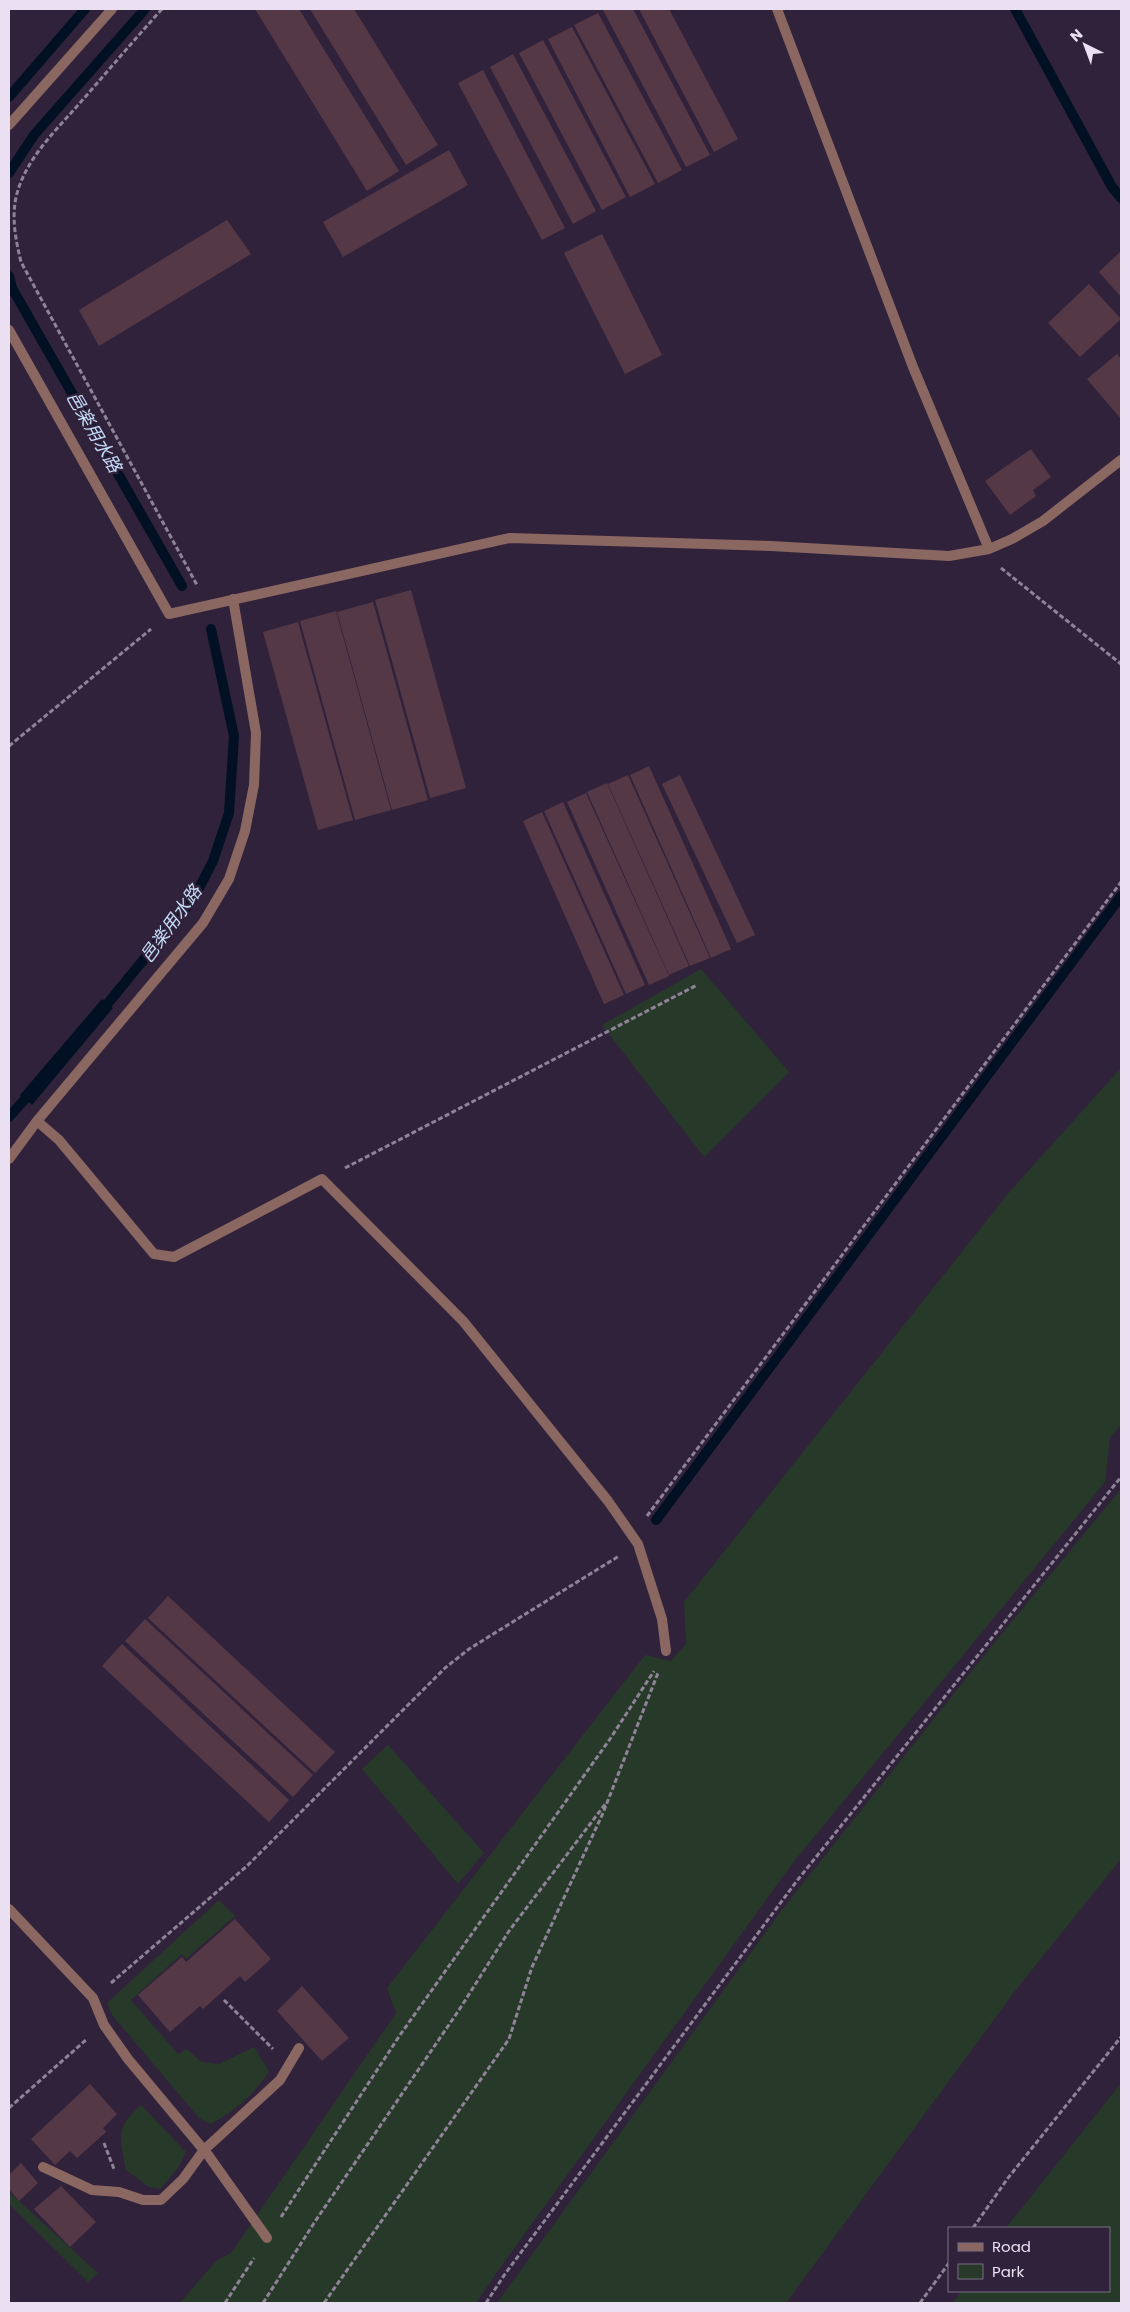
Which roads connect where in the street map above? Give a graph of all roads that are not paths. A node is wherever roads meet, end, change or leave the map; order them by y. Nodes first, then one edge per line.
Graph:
1 (112, 9) edge
2 (777, 9) edge
3 (9, 125) edge
4 (9, 330) edge
5 (1121, 460) edge
6 (989, 549) junction
7 (233, 599) junction
8 (37, 1121) junction
9 (9, 1158) edge
10 (666, 1651) road end
11 (9, 1909) edge
12 (299, 2048) dead end
13 (204, 2150) junction
14 (43, 2167) dead end
15 (267, 2238) road end

1 - 3 street
2 - 6 street
4 - 7 street
5 - 6 street
6 - 7 street
7 - 8 street
8 - 9 street
8 - 10 street
11 - 13 street
12 - 13 street
13 - 14 street
13 - 15 street

